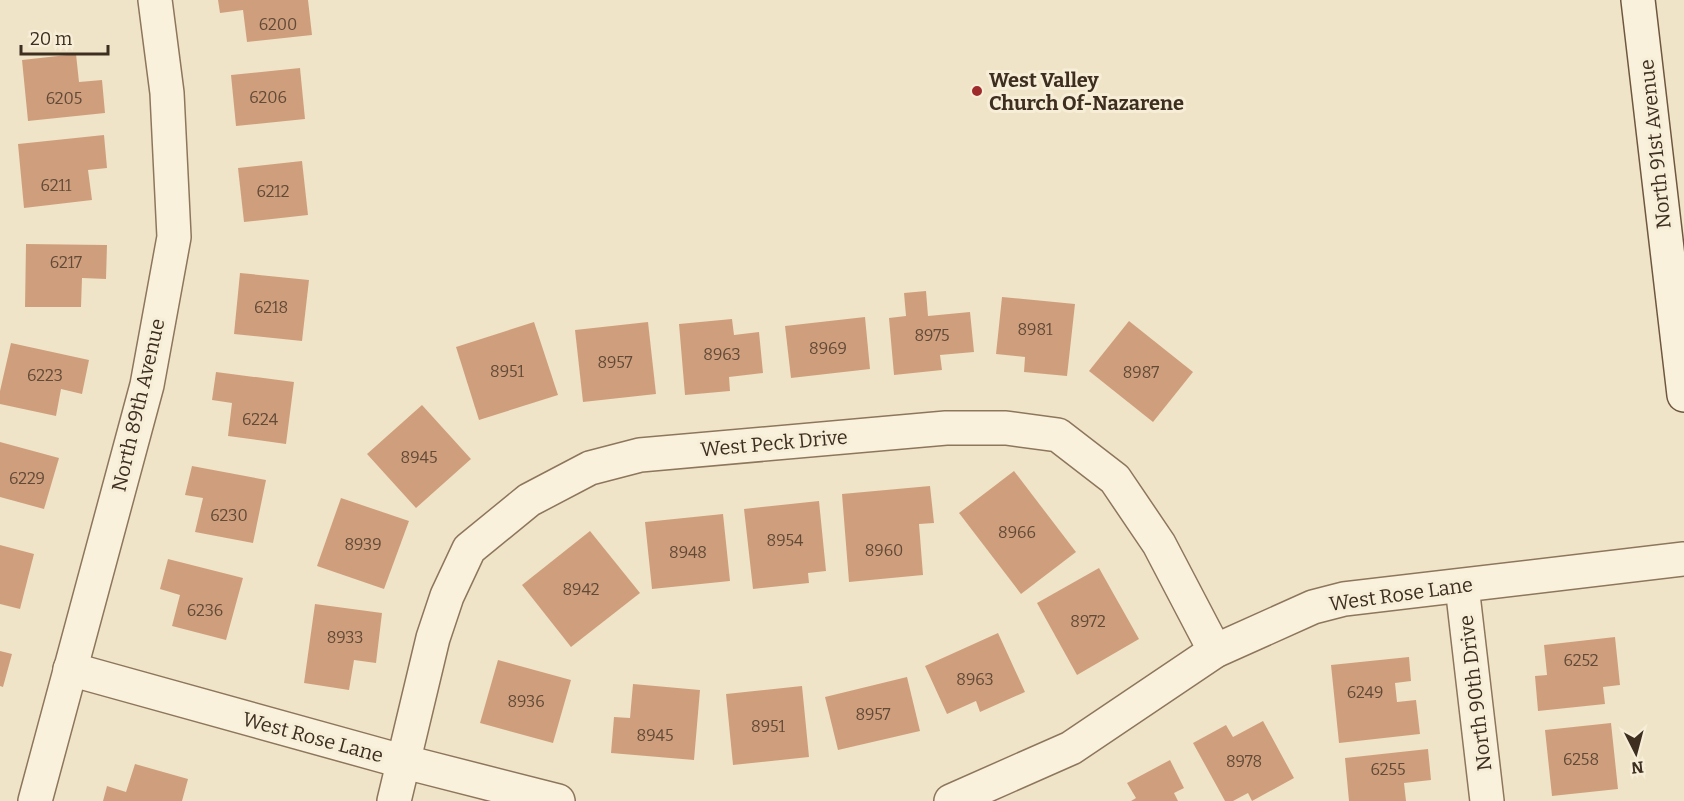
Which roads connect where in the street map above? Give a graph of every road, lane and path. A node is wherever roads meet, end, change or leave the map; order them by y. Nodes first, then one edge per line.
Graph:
1 (155, 0) edge
2 (1638, 0) edge
3 (1684, 395) edge
4 (1684, 560) edge
5 (1462, 586) junction
6 (1215, 651) junction
7 (70, 669) junction
8 (405, 762) junction
9 (35, 801) edge
10 (394, 801) edge
11 (558, 801) edge
12 (951, 801) edge
13 (1487, 801) edge

1 - 7 street, North 89th Avenue
2 - 3 street, North 91st Avenue
4 - 5 street, West Rose Lane
5 - 6 street, West Rose Lane
5 - 13 street, North 90th Drive
6 - 8 street, West Peck Drive
6 - 12 street, West Rose Lane
7 - 8 street, West Rose Lane
7 - 9 street, North 89th Avenue
8 - 10 street, West Peck Drive
8 - 11 street, West Rose Lane

